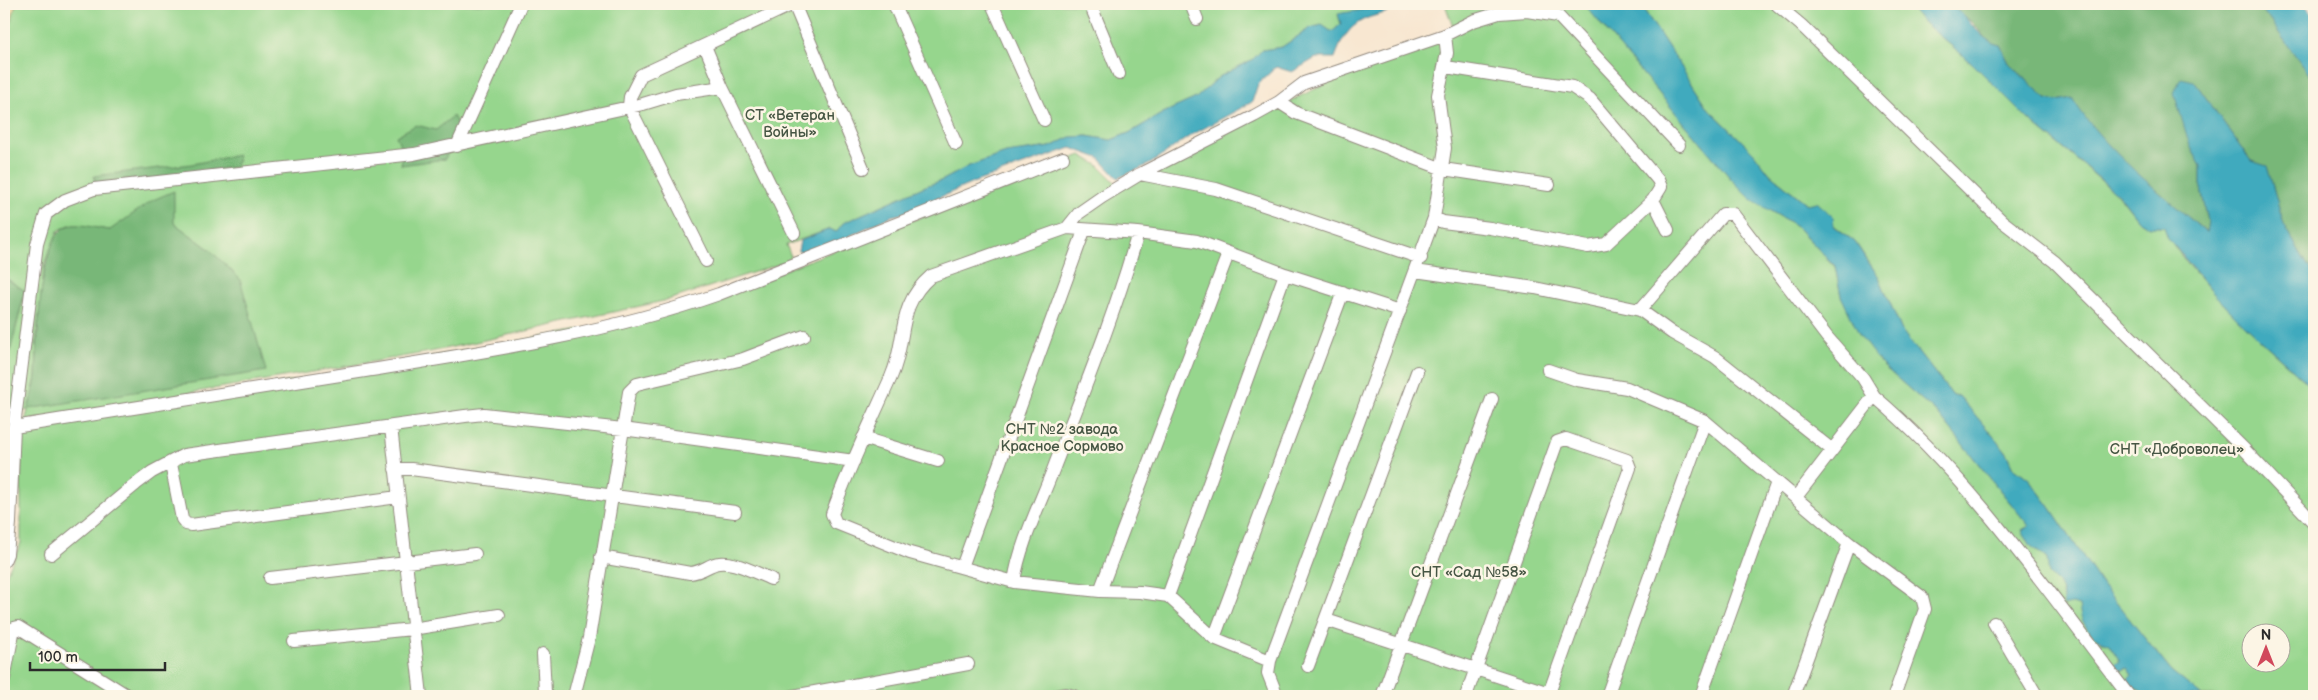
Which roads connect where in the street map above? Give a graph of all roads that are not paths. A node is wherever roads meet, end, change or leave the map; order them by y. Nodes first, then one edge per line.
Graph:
1 (521, 4) edge
2 (793, 4) edge
3 (894, 4) edge
4 (992, 4) edge
5 (1090, 4) edge
6 (1191, 4) edge
7 (1776, 4) edge
8 (1197, 19) dead end
9 (1445, 35) junction
10 (705, 46) junction
11 (1446, 67) junction
12 (1118, 74) dead end
13 (722, 87) junction
14 (1279, 102) junction
15 (629, 106) junction
16 (1044, 120) dead end
17 (956, 144) dead end
18 (1679, 145) dead end
19 (457, 146) junction
20 (1063, 158) dead end
21 (863, 168) dead end
22 (1443, 169) junction
23 (1140, 174) junction
24 (1549, 185) dead end
25 (1653, 200) junction
26 (1434, 218) junction
27 (1067, 228) junction
28 (1668, 230) dead end
29 (1084, 231) junction
30 (794, 233) dead end
31 (1138, 233) junction
32 (1228, 254) junction
33 (1421, 258) junction
34 (706, 261) dead end
35 (1415, 271) junction
36 (1285, 274) junction
37 (1343, 292) junction
38 (1640, 310) junction
39 (1400, 311) junction
40 (804, 336) dead end
41 (1548, 370) dead end
42 (1417, 372) dead end
43 (1874, 396) junction
44 (1492, 399) dead end
45 (1705, 421) junction
46 (14, 427) junction
47 (391, 427) junction
48 (623, 429) junction
49 (863, 438) junction
50 (1831, 449) junction
51 (854, 461) junction
52 (938, 461) dead end
53 (171, 464) junction
54 (395, 469) junction
55 (1777, 482) junction
56 (613, 495) junction
57 (398, 497) junction
58 (1796, 497) junction
59 (735, 512) dead end
60 (2314, 523) edge
61 (1849, 543) junction
62 (50, 554) dead end
63 (475, 554) dead end
64 (602, 557) junction
65 (4, 561) edge
66 (405, 563) junction
67 (962, 567) junction
68 (270, 578) dead end
69 (771, 579) dead end
70 (1014, 582) junction
71 (1100, 591) junction
72 (1168, 596) junction
73 (499, 615) dead end
74 (1326, 620) junction
75 (1994, 623) dead end
76 (412, 629) junction
77 (1214, 638) junction
78 (294, 641) dead end
79 (1400, 645) junction
80 (543, 654) dead end
81 (1270, 661) junction
82 (968, 664) dead end
83 (1308, 666) dead end
84 (1476, 670) junction
85 (4, 679) edge
86 (825, 693) edge
87 (1548, 695) edge
88 (128, 696) edge
89 (421, 696) edge
90 (548, 696) edge
91 (574, 696) edge
92 (794, 696) edge
93 (1055, 696) edge
94 (1074, 696) edge
95 (1277, 696) edge
96 (1382, 696) edge
97 (1466, 696) edge
98 (1607, 696) edge
99 (1701, 696) edge
100 (1793, 696) edge
101 (1894, 696) edge
102 (2036, 696) edge
103 (2128, 696) edge

1 - 19 street
2 - 10 street
2 - 21 street
3 - 17 street
4 - 16 street
5 - 12 street
6 - 8 street
7 - 60 street
9 - 11 street
9 - 14 street
9 - 18 street
10 - 13 street
10 - 15 street
11 - 22 street
11 - 25 street
13 - 15 street
13 - 30 street
14 - 22 street
14 - 23 street
15 - 19 street
15 - 34 street
19 - 46 street
20 - 46 street
22 - 24 street
22 - 26 street
23 - 27 street
23 - 33 street
25 - 26 street
25 - 28 street
26 - 33 street
27 - 29 street
27 - 49 street
29 - 31 street
29 - 67 street
31 - 32 street
31 - 70 street
32 - 36 street
32 - 71 street
33 - 35 street
35 - 38 street
35 - 39 street
36 - 37 street
36 - 72 street
37 - 39 street
37 - 77 street
38 - 43 street
38 - 50 street
39 - 81 street
40 - 48 street
41 - 45 street
42 - 74 street
43 - 50 street
43 - 103 street
44 - 79 street
45 - 55 street
45 - 98 street
46 - 65 street
47 - 48 street
47 - 53 street
47 - 54 street
48 - 51 street
48 - 56 street
49 - 51 street
49 - 52 street
50 - 58 street
51 - 67 street
53 - 57 street
53 - 62 street
54 - 56 street
54 - 57 street
55 - 58 street
55 - 99 street
56 - 59 street
56 - 64 street
57 - 66 street
58 - 61 street
61 - 100 street
61 - 101 street
63 - 66 street
64 - 69 street
64 - 91 street
66 - 68 street
66 - 76 street
67 - 70 street
70 - 71 street
71 - 72 street
72 - 77 street
73 - 76 street
74 - 79 street
74 - 83 street
75 - 102 street
76 - 78 street
76 - 89 street
77 - 81 street
79 - 84 street
79 - 96 street
80 - 90 street
81 - 95 street
82 - 86 street
84 - 87 street
84 - 87 street
84 - 97 street
85 - 88 street
86 - 92 street
93 - 94 street

